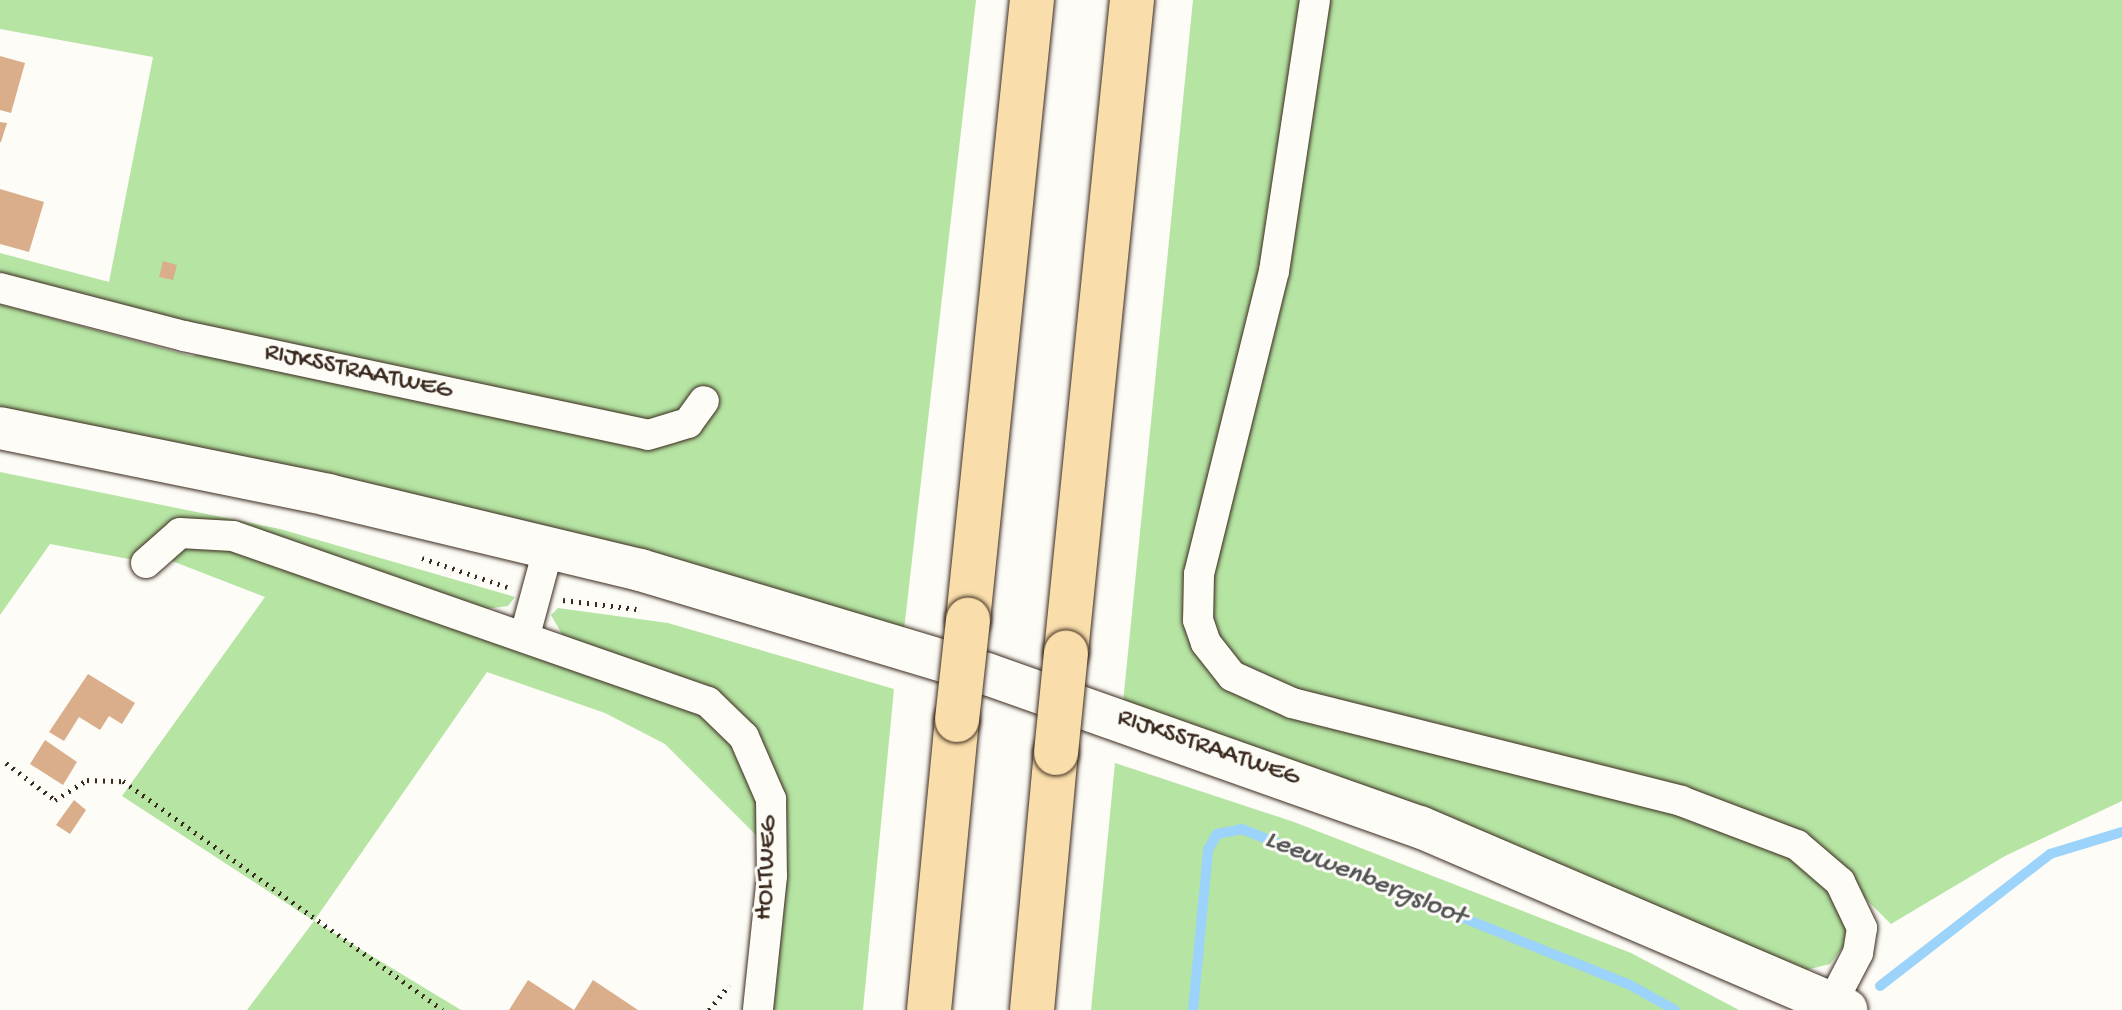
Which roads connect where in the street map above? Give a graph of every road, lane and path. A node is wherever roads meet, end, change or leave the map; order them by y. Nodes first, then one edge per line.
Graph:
1 (1032, 0) edge
2 (1132, 0) edge
3 (1315, 0) edge
4 (0, 288) edge
5 (704, 401) dead end
6 (0, 428) edge
7 (548, 550) junction
8 (416, 556) dead end
9 (146, 563) dead end
10 (537, 595) junction
11 (641, 610) dead end
12 (525, 635) junction
13 (6, 763) dead end
14 (1839, 1006) edge
15 (443, 1010) edge
16 (758, 1010) edge
17 (929, 1010) edge
18 (1032, 1010) edge

1 - 17 highway, bridge
2 - 18 highway, bridge
3 - 14 street
4 - 5 street, RIJKSSTRAATWEG
6 - 7 main road, RIJKSSTRAATWEG
7 - 10 street
7 - 14 main road, RIJKSSTRAATWEG
8 - 10 path
9 - 12 street
10 - 11 path
10 - 12 street
12 - 16 street, HOLTWEG
13 - 15 path

